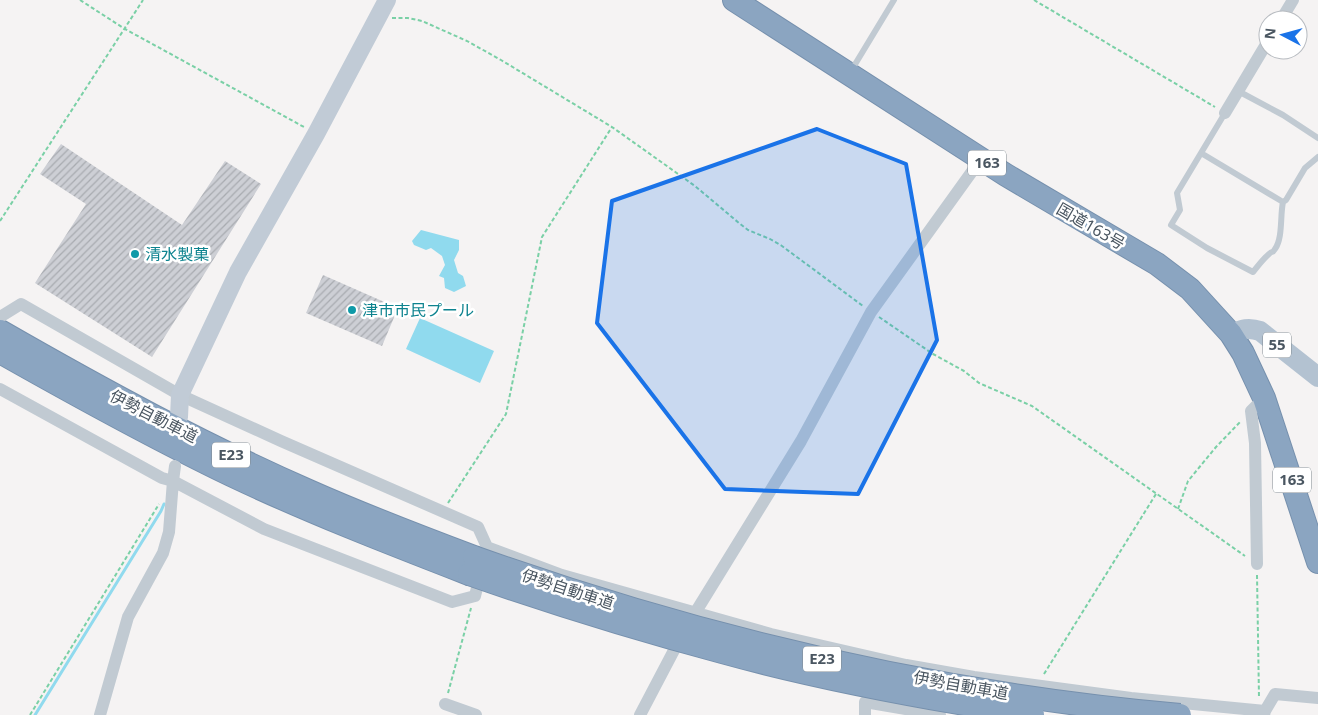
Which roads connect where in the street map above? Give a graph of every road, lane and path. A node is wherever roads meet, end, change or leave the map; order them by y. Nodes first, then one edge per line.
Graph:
1 (80, 0) edge
2 (143, 0) edge
3 (387, 0) edge
4 (734, 0) edge
5 (894, 0) edge
6 (1034, 0) edge
7 (377, 19) junction
8 (125, 29) junction
9 (1258, 58) edge
10 (849, 74) junction
11 (1238, 92) junction
12 (1225, 113) junction
13 (612, 127) junction
14 (316, 134) junction
15 (1318, 138) edge
16 (1201, 153) junction
17 (1318, 157) edge
18 (981, 159) junction
19 (1282, 202) junction
20 (0, 221) edge
21 (871, 312) junction
22 (0, 317) edge
23 (0, 331) edge
24 (1232, 334) junction
25 (0, 352) edge
26 (1318, 377) edge
27 (0, 390) edge
28 (180, 395) junction
29 (1257, 404) junction
30 (179, 417) dead end
31 (176, 466) dead end
32 (172, 481) junction
33 (1156, 494) junction
34 (158, 507) dead end
35 (1178, 509) junction
36 (443, 512) junction
37 (476, 559) junction
38 (1318, 562) edge
39 (1256, 564) junction
40 (475, 596) junction
41 (695, 612) junction
42 (1038, 685) junction
43 (1318, 698) edge
44 (445, 704) joint
45 (1264, 713) edge
46 (30, 715) edge
47 (100, 715) edge
48 (476, 715) edge
49 (640, 715) edge
50 (865, 715) edge
51 (940, 715) edge
52 (1033, 715) edge
53 (1180, 715) edge

1 - 8 path
2 - 8 path
3 - 7 street
4 - 10 highway, 国道163号 / 163
5 - 10 lane
6 - 12 path
7 - 13 path
7 - 14 street
8 - 14 path
8 - 20 path
9 - 11 street
10 - 18 highway, 国道163号 / 163
11 - 12 street
11 - 15 lane
12 - 16 lane
13 - 21 path
13 - 36 path
14 - 28 street
16 - 19 lane
16 - 19 lane
17 - 19 lane
18 - 21 street
18 - 24 highway, 国道163号 / 163
21 - 33 path
21 - 41 street
22 - 28 street
23 - 37 highway, 伊勢自動車道 / E23
24 - 26 main road, 55
24 - 29 highway, 国道163号 / 163
25 - 37 highway, 伊勢自動車道 / E23
27 - 32 street
28 - 30 street
28 - 36 street
29 - 35 path
29 - 38 highway, 国道163号 / 163
29 - 39 street
31 - 32 street
32 - 40 street
32 - 47 street
33 - 35 path
33 - 42 path
34 - 46 path
35 - 39 path
36 - 37 street
37 - 40 street
37 - 41 street
37 - 52 highway, 伊勢自動車道 / E23, bridge
37 - 53 highway, 伊勢自動車道 / E23, bridge
39 - 45 path
40 - 44 path
41 - 42 street
41 - 49 street
42 - 45 street
43 - 45 street
44 - 48 street
50 - 51 street

